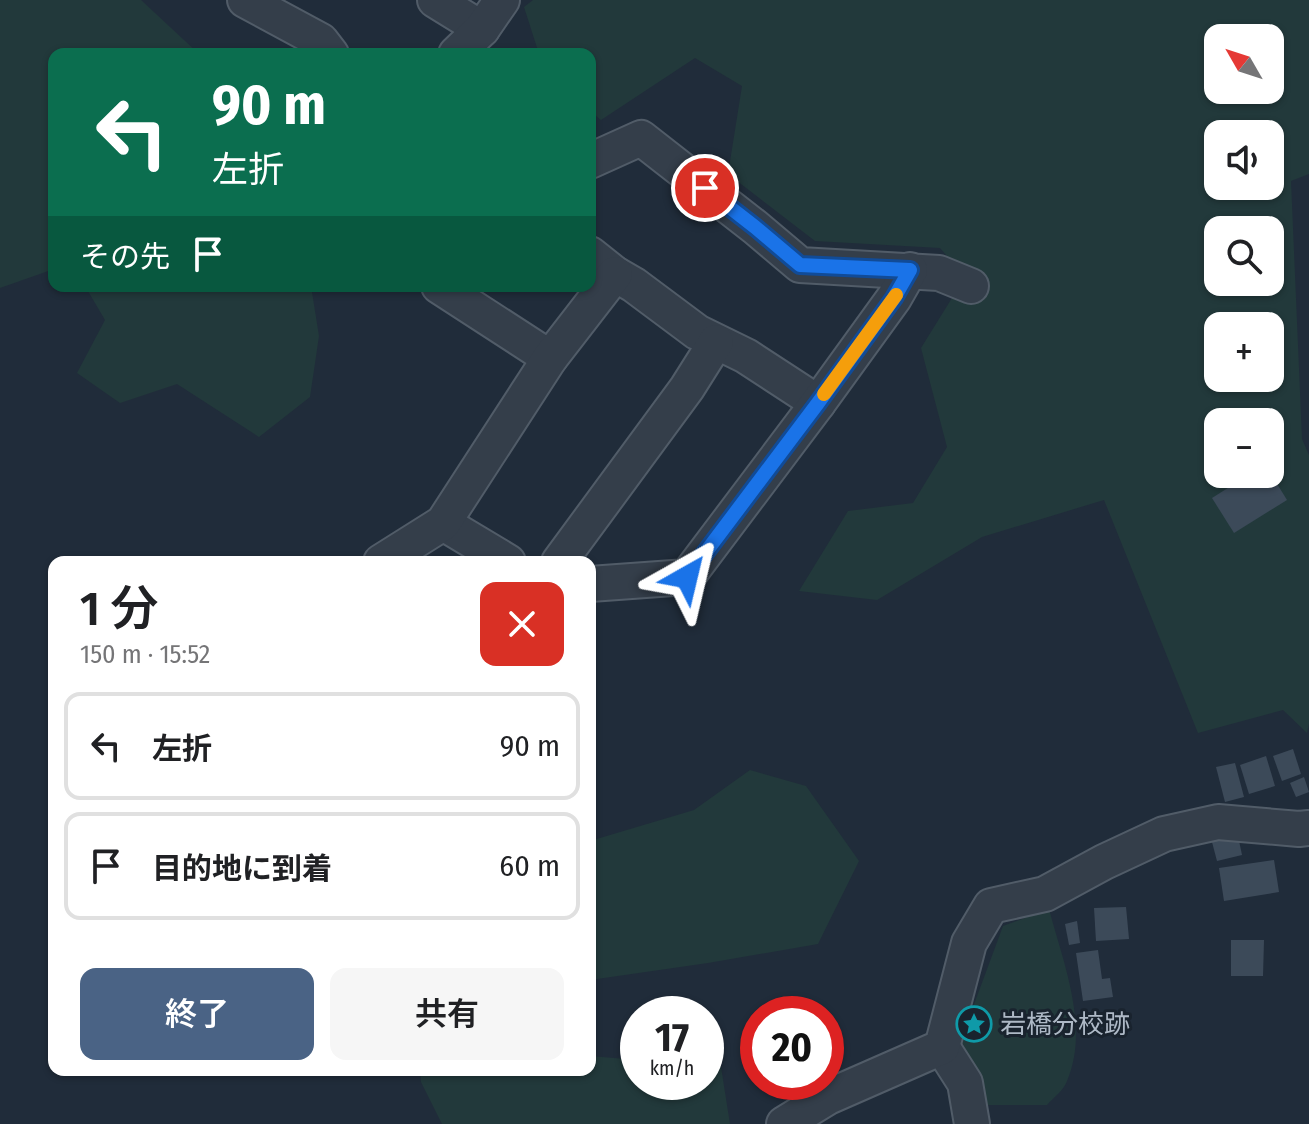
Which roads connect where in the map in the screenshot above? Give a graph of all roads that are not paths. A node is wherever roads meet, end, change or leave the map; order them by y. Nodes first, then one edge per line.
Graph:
1 (245, 0) edge
2 (435, 0) edge
3 (502, 0) edge
4 (482, 29) junction
5 (326, 48) edge
6 (462, 48) edge
7 (596, 158) edge
8 (602, 264) edge
9 (910, 270) junction
10 (971, 286) dead end
11 (448, 292) edge
12 (587, 292) edge
13 (716, 342) junction
14 (550, 358) junction
15 (818, 403) junction
16 (443, 523) junction
17 (391, 556) edge
18 (498, 556) edge
19 (563, 556) edge
20 (596, 584) edge
21 (1309, 828) edge
22 (942, 1047) junction
23 (784, 1124) edge
24 (972, 1124) edge

1 - 5 street
2 - 4 street
3 - 4 street
4 - 6 street
7 - 9 street
8 - 13 street
9 - 10 street
9 - 15 street
11 - 14 street
12 - 14 street
13 - 15 street
13 - 19 street
14 - 16 street
15 - 20 street
16 - 17 street
16 - 18 street
21 - 22 street
22 - 23 street
22 - 24 street

